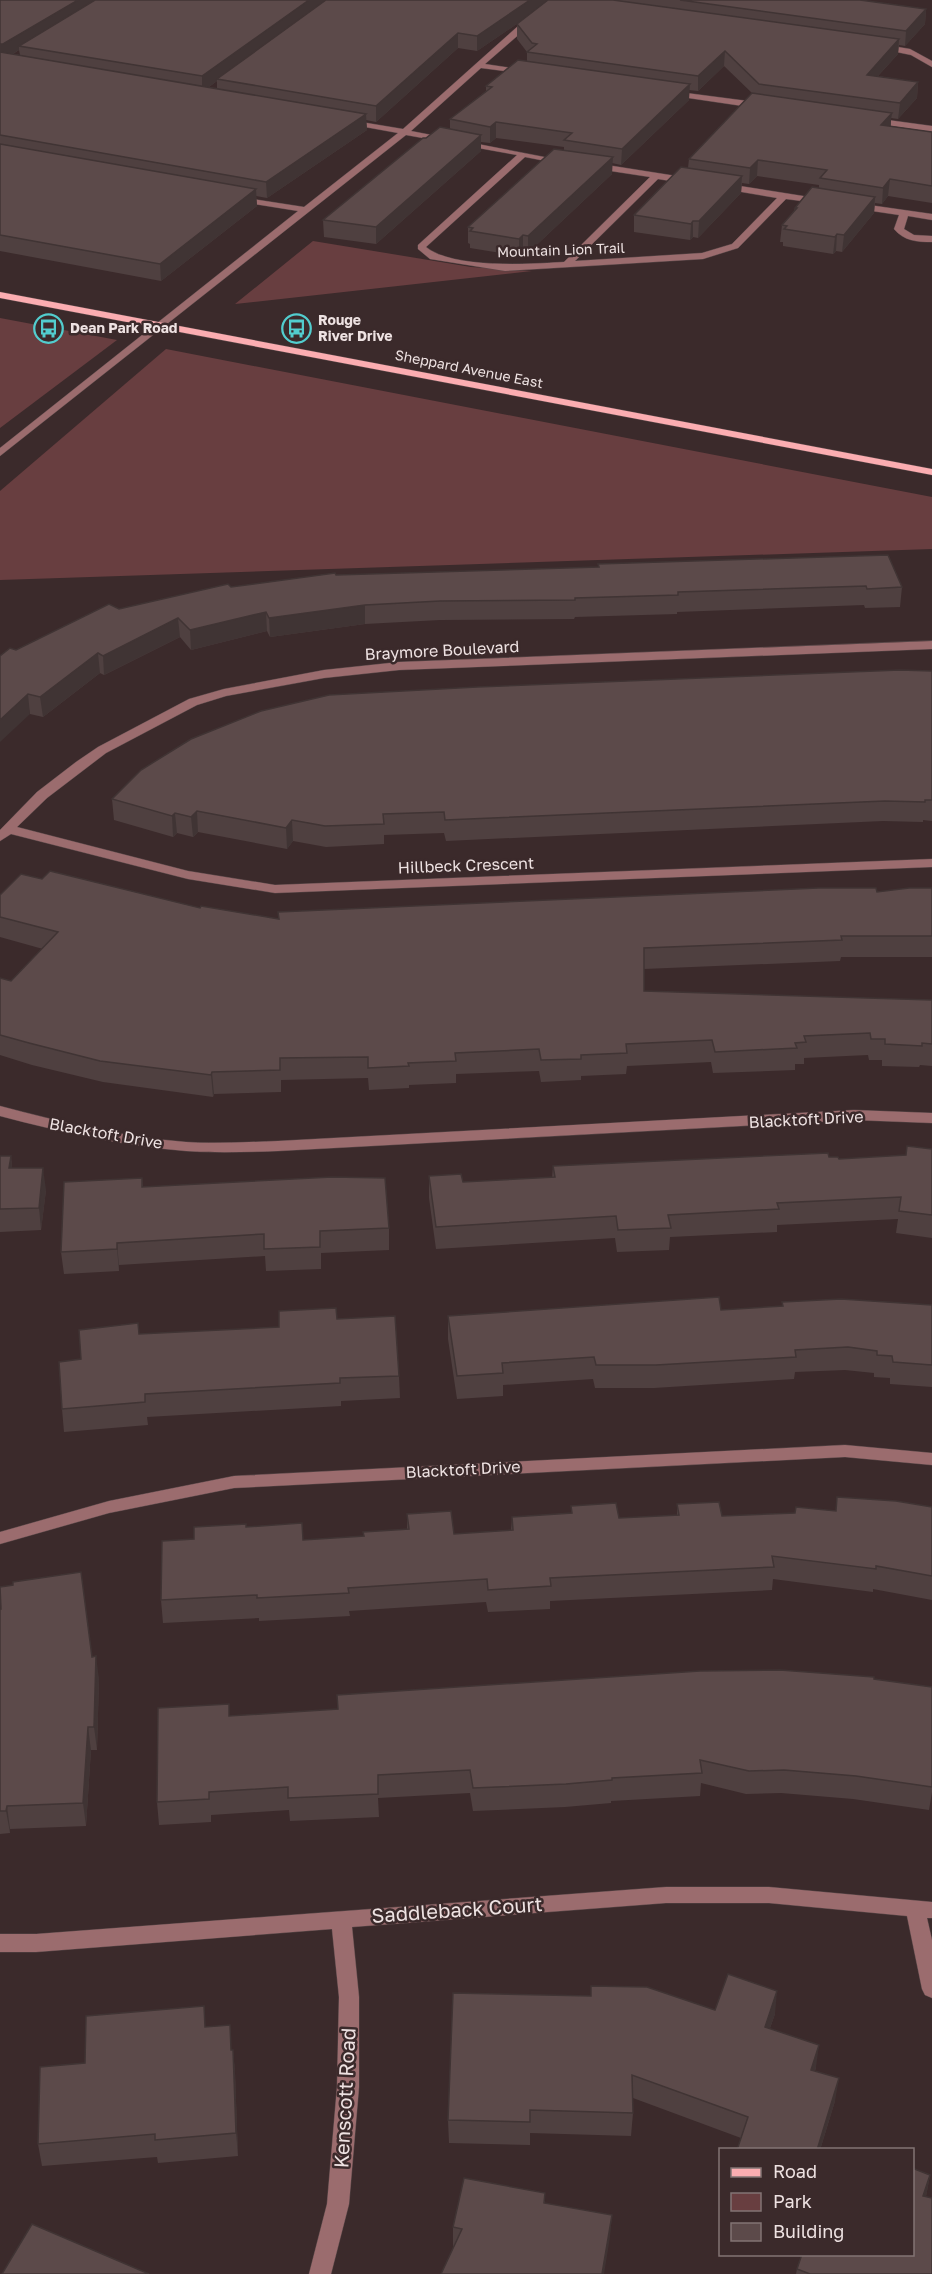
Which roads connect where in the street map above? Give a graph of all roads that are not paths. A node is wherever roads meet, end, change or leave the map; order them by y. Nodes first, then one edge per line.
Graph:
1 (561, 3) edge
2 (874, 45) edge
3 (932, 65) edge
4 (481, 66) junction
5 (538, 74) edge
6 (665, 92) edge
7 (770, 106) edge
8 (338, 119) edge
9 (862, 120) edge
10 (932, 129) edge
11 (406, 132) junction
12 (522, 155) junction
13 (567, 162) edge
14 (579, 164) edge
15 (656, 176) junction
16 (699, 183) edge
17 (710, 184) edge
18 (226, 196) edge
19 (784, 196) junction
20 (828, 202) edge
21 (850, 206) edge
22 (306, 210) junction
23 (904, 213) junction
24 (932, 217) edge
25 (932, 239) edge
26 (566, 266) junction
27 (0, 295) edge
28 (159, 326) junction
29 (0, 453) edge
30 (932, 472) edge
31 (932, 645) edge
32 (4, 833) edge
33 (932, 863) edge
34 (0, 1111) edge
35 (932, 1118) edge
36 (932, 1460) edge
37 (0, 1538) edge
38 (924, 1908) edge
39 (342, 1919) junction
40 (0, 1943) edge
41 (932, 1989) edge
42 (320, 2274) edge

1 - 4 street
2 - 3 street
4 - 5 street
4 - 11 street
6 - 7 street
8 - 11 street
9 - 10 street
11 - 12 street
11 - 22 street
12 - 13 street
12 - 26 street, Mountain Lion Trail
14 - 15 street
15 - 16 street
15 - 26 street
17 - 19 street
18 - 22 street
19 - 20 street
19 - 26 street, Mountain Lion Trail
21 - 23 street
22 - 28 street
23 - 24 street
23 - 25 street
27 - 28 main road, Sheppard Avenue East
28 - 29 street
28 - 30 main road, Sheppard Avenue East
31 - 32 street, Braymore Boulevard
32 - 33 street, Hillbeck Crescent
34 - 35 street, Blacktoft Drive
36 - 37 street, Blacktoft Drive
38 - 39 street, Saddleback Court
38 - 41 street, Saddleback Court
39 - 40 street, Saddleback Court
39 - 42 street, Kenscott Road

